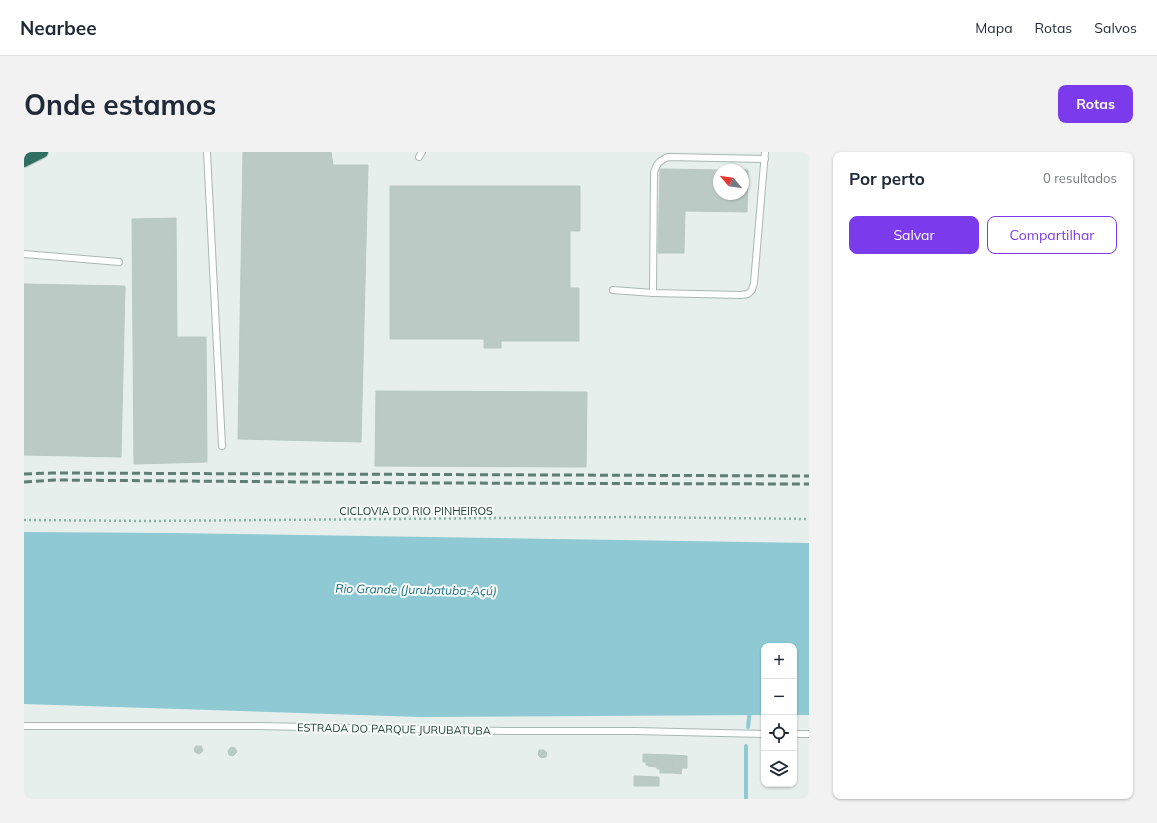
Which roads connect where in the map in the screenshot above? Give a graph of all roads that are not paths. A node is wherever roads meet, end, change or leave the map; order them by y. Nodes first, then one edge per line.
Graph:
1 (42, 152) edge
2 (207, 152) edge
3 (766, 152) edge
4 (765, 159) junction
5 (24, 161) edge
6 (24, 254) edge
7 (119, 262) dead end
8 (613, 290) dead end
9 (653, 293) junction
10 (222, 446) dead end
11 (24, 726) edge
12 (761, 734) edge
13 (797, 734) edge
14 (809, 734) edge

1 - 5 highway
2 - 10 lane
3 - 4 lane
4 - 9 lane
4 - 9 lane
6 - 7 lane
8 - 9 lane
11 - 12 lane, ESTRADA DO PARQUE JURUBATUBA
13 - 14 lane

